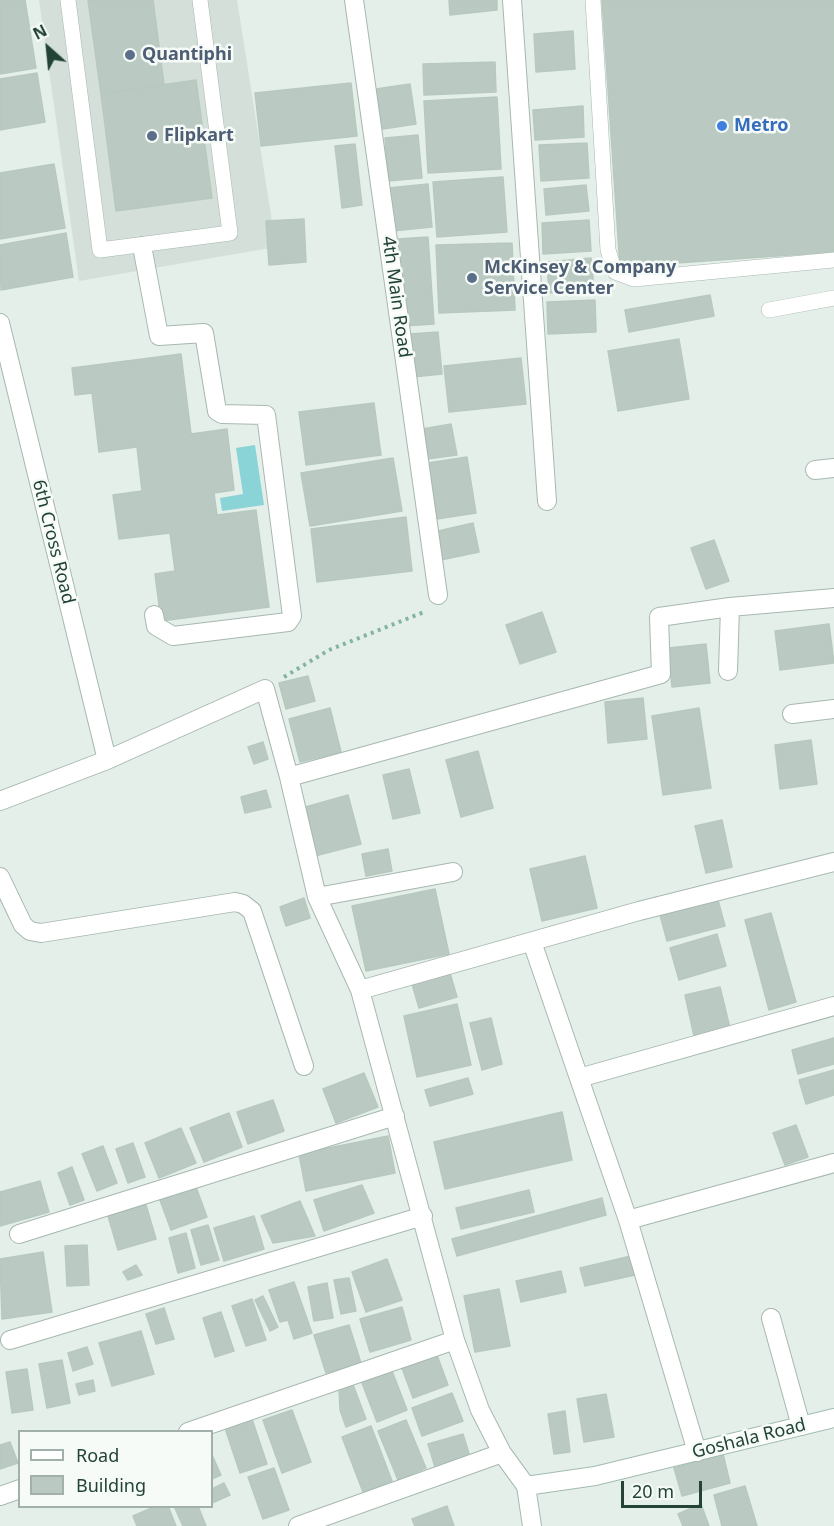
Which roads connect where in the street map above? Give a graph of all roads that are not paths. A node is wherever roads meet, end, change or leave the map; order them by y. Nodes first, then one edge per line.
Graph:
1 (68, 0) edge
2 (200, 0) edge
3 (354, 0) edge
4 (512, 0) edge
5 (593, 0) edge
6 (142, 246) junction
7 (834, 260) edge
8 (834, 298) edge
9 (769, 310) dead end
10 (0, 323) edge
11 (834, 468) edge
12 (815, 470) dead end
13 (547, 501) dead end
14 (438, 595) road end
15 (834, 598) edge
16 (730, 607) junction
17 (154, 615) dead end
18 (728, 671) dead end
19 (834, 709) edge
20 (792, 714) dead end
21 (106, 760) junction
22 (289, 777) junction
23 (0, 801) edge
24 (834, 862) edge
25 (453, 872) dead end
26 (0, 877) edge
27 (317, 897) junction
28 (532, 942) junction
29 (360, 990) junction
30 (834, 1006) edge
31 (304, 1066) dead end
32 (579, 1078) junction
33 (395, 1116) junction
34 (834, 1163) edge
35 (423, 1216) junction
36 (628, 1220) junction
37 (19, 1234) dead end
38 (771, 1318) dead end
39 (10, 1340) dead end
40 (455, 1340) junction
41 (834, 1418) edge
42 (801, 1426) junction
43 (191, 1430) edge
44 (697, 1452) junction
45 (502, 1453) junction
46 (526, 1486) junction
47 (18, 1490) edge
48 (0, 1496) edge
49 (298, 1526) edge
50 (532, 1526) edge

1 - 6 lane
2 - 6 lane
3 - 14 street, 4th Main Road
4 - 13 street
5 - 7 lane
6 - 17 street
8 - 9 lane
10 - 21 street, 6th Cross Road
11 - 12 street
15 - 16 street
16 - 18 street
16 - 22 street
19 - 20 street
21 - 22 street
21 - 23 street
22 - 27 street
24 - 28 street
25 - 27 street
26 - 31 street
27 - 29 street
28 - 29 street
28 - 32 street
29 - 33 street
30 - 32 street
32 - 36 street
33 - 35 street
33 - 37 street
34 - 36 street
35 - 39 street
35 - 40 street
36 - 44 street
38 - 42 street
40 - 43 street
40 - 45 street
41 - 42 street, Goshala Road
42 - 44 street, Goshala Road
44 - 46 street, Goshala Road
45 - 46 street
45 - 49 street
46 - 50 street
47 - 48 street

